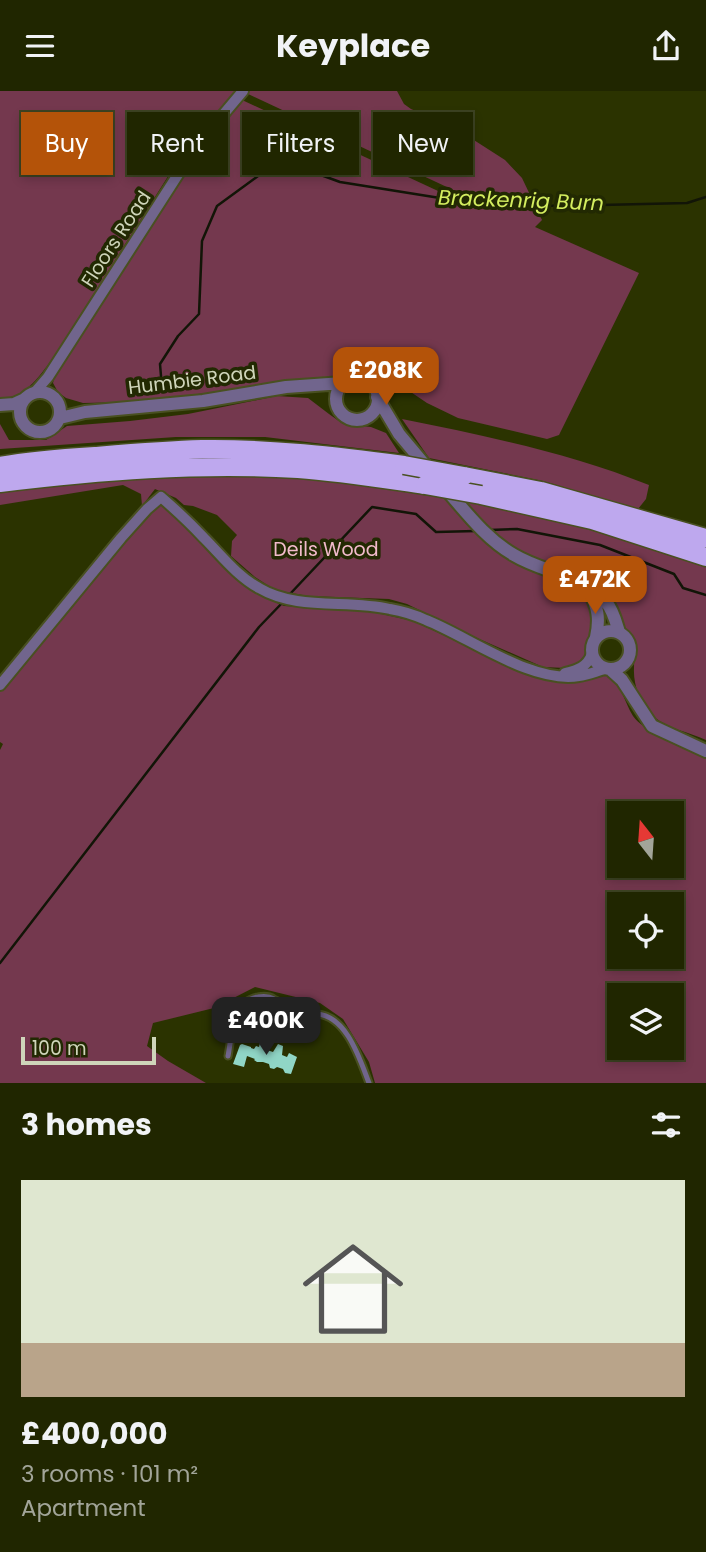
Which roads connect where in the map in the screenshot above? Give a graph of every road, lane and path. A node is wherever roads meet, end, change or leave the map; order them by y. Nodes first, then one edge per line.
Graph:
1 (243, 91) edge
2 (343, 383) junction
3 (304, 387) junction
4 (41, 396) junction
5 (377, 397) junction
6 (0, 407) edge
7 (338, 408) junction
8 (85, 412) junction
9 (60, 418) junction
10 (357, 420) junction
11 (22, 421) junction
12 (399, 434) junction
13 (0, 466) edge
14 (0, 483) edge
15 (706, 538) edge
16 (706, 557) edge
17 (587, 587) junction
18 (619, 632) junction
19 (596, 637) junction
20 (592, 654) junction
21 (627, 661) junction
22 (608, 669) junction
23 (552, 675) junction
24 (0, 685) edge
25 (631, 696) junction
26 (706, 751) edge
27 (228, 1056) dead end
28 (369, 1083) edge

1 - 4 street, Floors Road
2 - 3 street, Humbie Road
2 - 5 street
2 - 7 street
3 - 7 street
3 - 8 street, Humbie Road
4 - 6 street
4 - 8 street, Humbie Road
4 - 9 street
4 - 11 street
5 - 10 street
5 - 12 street
6 - 11 street
7 - 10 street
8 - 9 street, Humbie Road
9 - 11 street
10 - 12 street
12 - 17 street
13 - 15 highway, bridge
14 - 16 highway, bridge
17 - 18 street
17 - 19 street
18 - 19 street
18 - 21 street
19 - 20 street
20 - 22 street
20 - 23 street
21 - 22 street
21 - 25 street
22 - 23 street
22 - 25 street
23 - 24 street
25 - 26 street
27 - 28 lane

